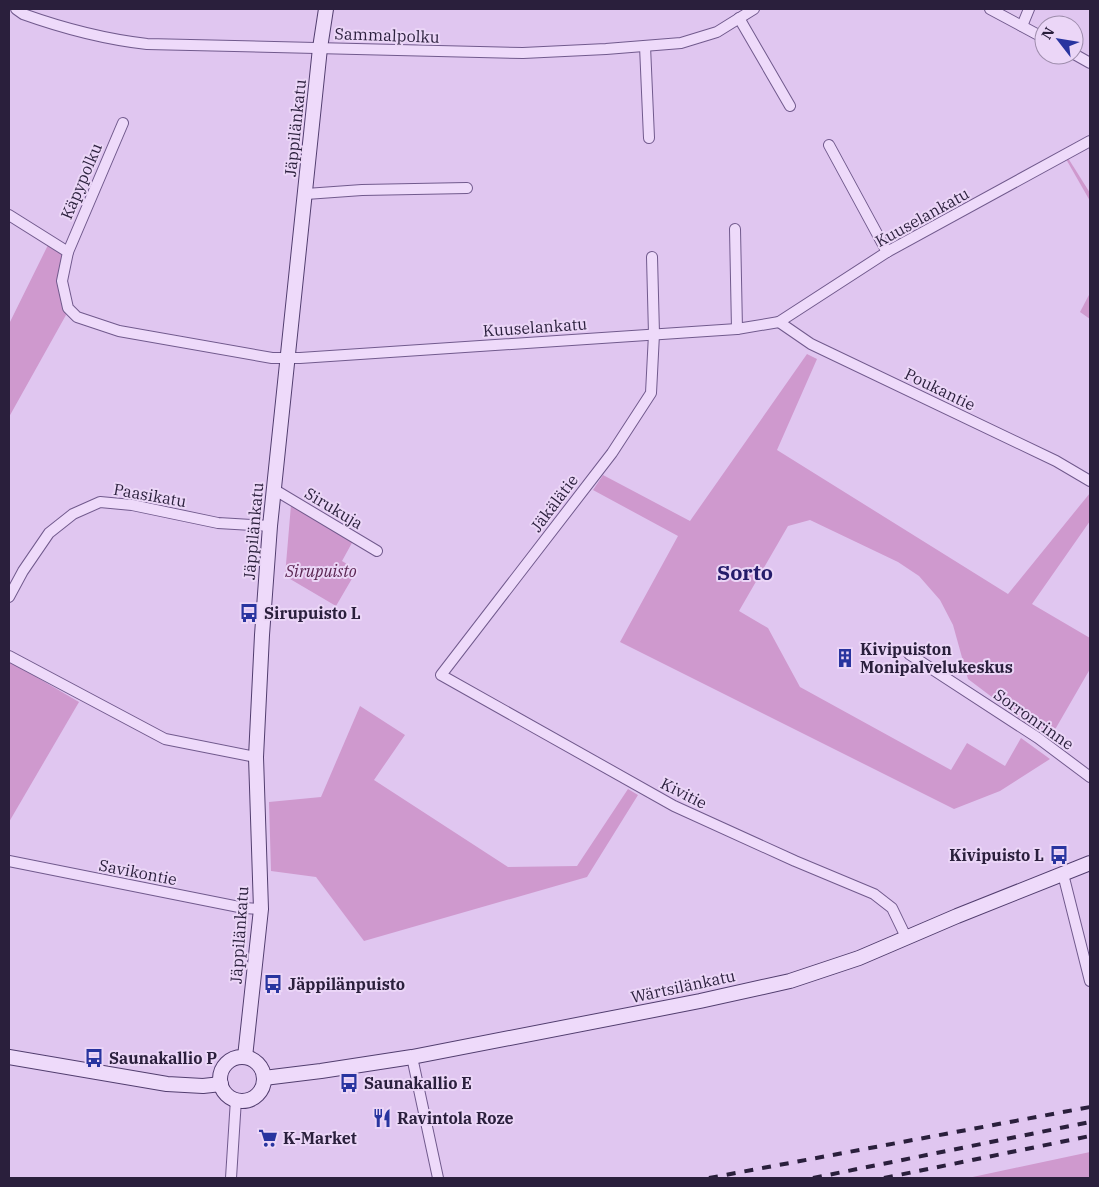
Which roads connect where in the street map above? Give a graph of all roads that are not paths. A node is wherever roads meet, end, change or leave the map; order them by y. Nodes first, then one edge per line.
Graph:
1 (16, 9) edge
2 (326, 9) edge
3 (754, 9) edge
4 (990, 9) edge
5 (1029, 9) edge
6 (739, 18) junction
7 (1022, 26) junction
8 (1034, 33) edge
9 (645, 46) junction
10 (320, 48) junction
11 (790, 106) dead end
12 (123, 123) dead end
13 (649, 138) dead end
14 (1090, 141) edge
15 (829, 145) dead end
16 (467, 188) dead end
17 (306, 194) junction
18 (9, 215) edge
19 (735, 229) dead end
20 (68, 252) junction
21 (888, 252) junction
22 (652, 257) dead end
23 (779, 322) junction
24 (737, 329) junction
25 (654, 334) junction
26 (288, 358) junction
27 (1090, 480) edge
28 (275, 490) junction
29 (270, 526) junction
30 (377, 551) dead end
31 (9, 597) edge
32 (909, 654) dead end
33 (9, 656) edge
34 (441, 676) joint
35 (256, 757) junction
36 (1090, 777) edge
37 (9, 862) edge
38 (1090, 862) edge
39 (1063, 874) junction
40 (261, 909) junction
41 (906, 937) junction
42 (1090, 980) edge
43 (9, 1057) edge
44 (244, 1057) junction
45 (412, 1057) junction
46 (264, 1078) junction
47 (221, 1084) junction
48 (236, 1100) junction
49 (231, 1178) edge
50 (438, 1178) edge

1 - 10 street, Sammalpolku
2 - 10 street, Jäppilänkatu
3 - 6 street, Sammalpolku
4 - 7 street
5 - 7 street
6 - 9 street, Sammalpolku
6 - 11 street
7 - 8 street
9 - 10 street, Sammalpolku
9 - 13 street
10 - 17 street, Jäppilänkatu
12 - 20 street, Käpypolku
14 - 21 street, Kuuselankatu
15 - 21 street
16 - 17 street
17 - 26 street, Jäppilänkatu
18 - 20 street
19 - 24 street
20 - 26 street, Kuuselankatu
21 - 23 street, Kuuselankatu
22 - 25 street, Jäkälätie
23 - 24 street, Kuuselankatu
23 - 27 street, Poukantie
24 - 25 street, Kuuselankatu
25 - 26 street, Kuuselankatu
25 - 34 street, Jäkälätie
26 - 28 street, Jäppilänkatu
28 - 29 street, Jäppilänkatu
28 - 30 street, Sirukuja
29 - 31 street, Paasikatu
29 - 35 street, Jäppilänkatu
32 - 36 street, Sorronrinne
33 - 35 street
34 - 41 street, Kivitie
35 - 40 street, Jäppilänkatu
37 - 40 street, Savikontie
38 - 39 street, Wärtsilänkatu
39 - 41 street, Wärtsilänkatu
39 - 42 street
40 - 44 street, Jäppilänkatu
41 - 45 street, Wärtsilänkatu
43 - 47 street
44 - 46 street
44 - 47 street
45 - 46 street, Wärtsilänkatu
45 - 50 street
46 - 48 street
47 - 48 street
48 - 49 street

